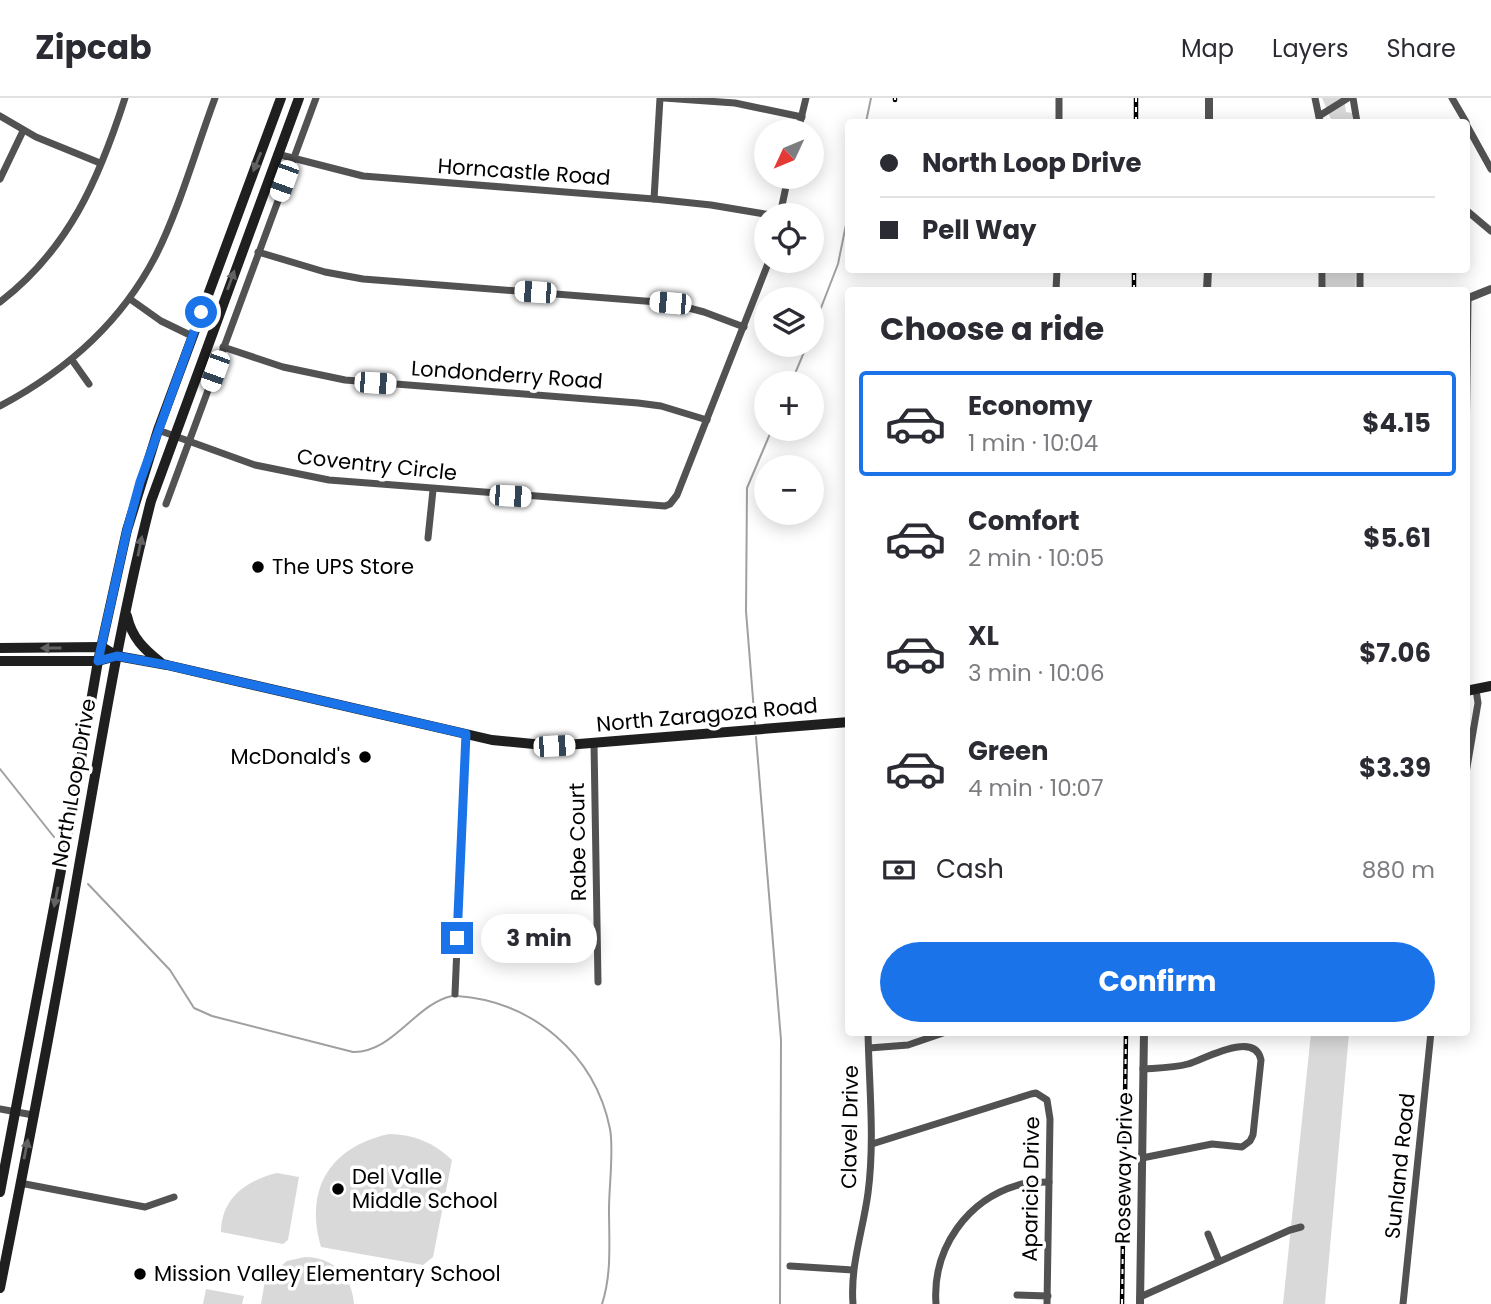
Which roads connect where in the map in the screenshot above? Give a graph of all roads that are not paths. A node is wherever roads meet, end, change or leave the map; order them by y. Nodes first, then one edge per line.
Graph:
1 (125, 98) edge
2 (215, 98) edge
3 (281, 98) edge
4 (299, 98) edge
5 (316, 98) edge
6 (662, 98) edge
7 (806, 98) edge
8 (1059, 98) edge
9 (1209, 98) edge
10 (1315, 98) edge
11 (1350, 98) edge
12 (1452, 98) edge
13 (0, 116) edge
14 (802, 117) joint
15 (1059, 119) edge
16 (1209, 119) edge
17 (1319, 119) edge
18 (1356, 119) edge
19 (1462, 119) edge
20 (23, 131) junction
21 (1470, 132) edge
22 (277, 153) junction
23 (293, 158) junction
24 (100, 163) junction
25 (1491, 169) edge
26 (0, 179) edge
27 (653, 199) junction
28 (754, 212) edge
29 (1470, 213) edge
30 (1491, 231) edge
31 (258, 252) junction
32 (764, 273) edge
33 (1491, 289) edge
34 (1470, 298) edge
35 (130, 299) junction
36 (0, 302) edge
37 (744, 327) junction
38 (192, 336) junction
39 (223, 347) junction
40 (72, 360) junction
41 (89, 384) dead end
42 (0, 405) edge
43 (707, 420) junction
44 (158, 430) junction
45 (174, 436) junction
46 (189, 442) junction
47 (433, 490) junction
48 (166, 504) dead end
49 (428, 538) dead end
50 (126, 612) junction
51 (102, 647) junction
52 (0, 648) edge
53 (117, 656) junction
54 (0, 661) edge
55 (98, 661) junction
56 (167, 665) junction
57 (1491, 686) edge
58 (1471, 691) edge
59 (845, 722) edge
60 (466, 734) junction
61 (594, 743) junction
62 (1470, 750) edge
63 (69, 828) junction
64 (85, 832) junction
65 (598, 982) dead end
66 (455, 994) dead end
67 (868, 1036) edge
68 (934, 1036) edge
69 (1144, 1036) edge
70 (1431, 1036) edge
71 (869, 1048) junction
72 (1143, 1069) junction
73 (0, 1109) edge
74 (15, 1112) junction
75 (33, 1115) junction
76 (872, 1144) junction
77 (1142, 1158) junction
78 (1049, 1182) junction
79 (19, 1183) junction
80 (0, 1192) edge
81 (174, 1197) dead end
82 (1301, 1227) dead end
83 (1208, 1234) dead end
84 (1219, 1261) junction
85 (790, 1266) dead end
86 (853, 1270) junction
87 (0, 1288) edge
88 (1017, 1295) dead end
89 (1047, 1300) edge
90 (1140, 1300) edge
91 (853, 1304) edge
92 (936, 1304) edge
93 (1402, 1304) edge

1 - 24 street
2 - 35 street
3 -> 38 main road, North Loop Drive
4 - 22 main road, North Loop Drive
5 - 23 street
6 - 14 street
6 - 27 street
7 - 14 street
8 - 15 street
9 - 16 street
10 - 17 street
11 - 17 street
11 - 18 street
12 - 19 street
13 - 20 street
20 - 24 street
20 - 26 street
21 - 25 street
22 - 23 street, Horncastle Road
45 -> 22 main road, North Loop Drive
23 - 27 street, Horncastle Road
23 - 31 street
24 - 36 street
27 - 28 street, Horncastle Road
29 - 30 street
31 - 37 street
31 - 39 street
32 - 37 street, Coventry Circle
33 - 34 street
35 - 38 street
35 - 40 street
37 - 43 street, Coventry Circle
38 - 44 main road, North Loop Drive
39 - 43 street, Londonderry Road
39 - 46 street
40 - 41 street
40 - 42 street
43 - 47 street, Coventry Circle
44 - 45 street, Coventry Circle
44 - 51 main road, North Loop Drive
45 - 46 street, Coventry Circle
50 -> 45 main road, North Loop Drive
46 - 47 street, Coventry Circle
46 - 48 street
47 - 49 street
50 - 53 main road, North Loop Drive
50 - 56 main road
51 -> 52 main road
51 - 53 main road, North Zaragoza Road
51 - 55 main road, North Loop Drive
53 - 55 main road, North Zaragoza Road
53 - 56 main road, North Zaragoza Road
53 - 64 main road, North Loop Drive
54 - 55 main road, North Zaragoza Road
55 - 63 main road, North Loop Drive
56 - 60 main road, North Zaragoza Road
57 - 58 main road
58 - 62 street
59 - 61 main road, North Zaragoza Road
60 - 61 main road, North Zaragoza Road
60 - 66 street
61 - 65 street, Rabe Court
63 - 64 main road
63 -> 74 main road, North Loop Drive
64 - 75 main road, North Loop Drive
67 - 71 street, Clavel Drive
68 - 71 street
69 - 72 street, Roseway Drive
70 - 93 street, Sunland Road
71 - 76 street, Clavel Drive
72 - 77 street, Roseway Drive
72 - 77 street
73 - 74 street
74 - 75 street
74 - 80 main road, North Loop Drive
79 -> 75 main road, North Loop Drive
76 - 78 street, Aparicio Drive
76 - 86 street, Clavel Drive
77 - 90 street, Roseway Drive
78 - 89 street, Aparicio Drive
78 - 92 street
79 - 81 street
79 - 87 main road, North Loop Drive
82 - 84 street
83 - 84 street
84 - 90 street
85 - 86 street
86 - 91 street, Clavel Drive
88 - 89 street, Aparicio Drive

